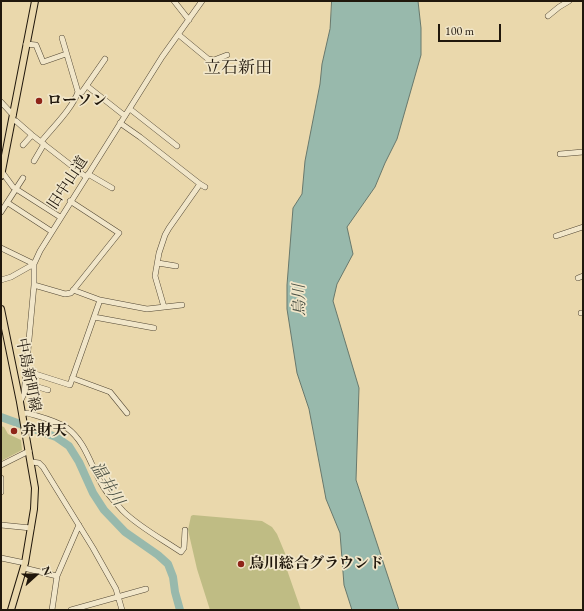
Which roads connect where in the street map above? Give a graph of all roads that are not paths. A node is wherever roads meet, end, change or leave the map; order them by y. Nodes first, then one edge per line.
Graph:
1 (35, 1) edge
2 (174, 1) edge
3 (202, 1) edge
4 (569, 1) edge
5 (548, 16) dead end
6 (189, 20) junction
7 (179, 35) junction
8 (62, 38) dead end
9 (26, 44) junction
10 (66, 54) junction
11 (227, 54) dead end
12 (105, 59) dead end
13 (87, 86) junction
14 (78, 92) junction
15 (1, 102) edge
16 (130, 109) junction
17 (125, 116) junction
18 (12, 118) junction
19 (120, 123) junction
20 (32, 135) junction
21 (42, 143) junction
22 (23, 146) dead end
23 (177, 146) dead end
24 (583, 152) edge
25 (560, 154) dead end
26 (34, 161) dead end
27 (1, 174) edge
28 (87, 175) junction
29 (22, 178) dead end
30 (112, 188) dead end
31 (16, 189) junction
32 (70, 201) junction
33 (8, 203) junction
34 (1, 212) edge
35 (60, 217) junction
36 (583, 227) edge
37 (51, 231) junction
38 (556, 236) dead end
39 (1, 248) edge
40 (34, 264) junction
41 (158, 264) junction
42 (176, 266) dead end
43 (1, 280) edge
44 (34, 285) junction
45 (73, 290) junction
46 (100, 300) junction
47 (182, 305) dead end
48 (164, 307) junction
49 (1, 309) edge
50 (94, 317) junction
51 (154, 328) dead end
52 (26, 371) junction
53 (72, 378) junction
54 (25, 383) junction
55 (48, 390) dead end
56 (20, 402) junction
57 (127, 413) dead end
58 (22, 415) junction
59 (30, 451) junction
60 (32, 462) junction
61 (1, 465) edge
62 (1, 478) edge
63 (1, 492) edge
64 (1, 525) edge
65 (79, 525) junction
66 (32, 528) junction
67 (185, 530) dead end
68 (1, 558) edge
69 (24, 566) junction
70 (57, 576) junction
71 (146, 588) dead end
72 (119, 596) junction
73 (11, 610) edge
74 (52, 610) edge
75 (71, 610) edge
76 (122, 610) edge

1 - 9 main road
2 - 6 street
3 - 6 street, 旧中山道
4 - 5 street
6 - 7 street, 旧中山道
7 - 11 street
7 - 16 street, 旧中山道
8 - 10 street
9 - 10 street
9 - 18 main road
10 - 14 street
12 - 13 street
13 - 14 street
13 - 17 street
14 - 21 street
15 - 18 street
16 - 17 street, 旧中山道
16 - 23 street
17 - 19 street, 旧中山道
18 - 20 street
18 - 27 main road
19 - 28 street, 旧中山道
19 - 41 street
20 - 21 street
20 - 22 street
21 - 26 street
21 - 28 street
24 - 25 street
27 - 31 street
28 - 30 street
28 - 32 street, 旧中山道
29 - 31 street
31 - 33 street
31 - 35 street
32 - 35 street, 旧中山道
32 - 45 street
33 - 34 street
33 - 37 street
35 - 37 street, 旧中山道
36 - 38 street
37 - 40 street, 旧中山道
39 - 40 street
40 - 43 street
40 - 44 street, 旧中山道
41 - 42 street
41 - 48 street
44 - 45 street
44 - 52 street, 旧中山道
45 - 46 street
46 - 48 street
46 - 50 street
47 - 48 street
49 - 56 main road, 中島新町線
50 - 51 street
50 - 53 street
52 - 53 street
52 - 54 street, 旧中山道
53 - 57 street
54 - 55 street
54 - 56 street, 旧中山道
56 - 58 main road, 中島新町線
58 - 59 main road, 中島新町線
58 - 67 street
59 - 60 main road, 中島新町線
59 - 61 street
60 - 65 street
60 - 66 main road, 中島新町線
62 - 63 street
64 - 66 street
65 - 70 street
65 - 72 street
66 - 69 main road, 中島新町線
68 - 69 street
69 - 70 street
69 - 73 main road, 中島新町線
70 - 74 street
71 - 72 street
72 - 75 street
72 - 76 street

